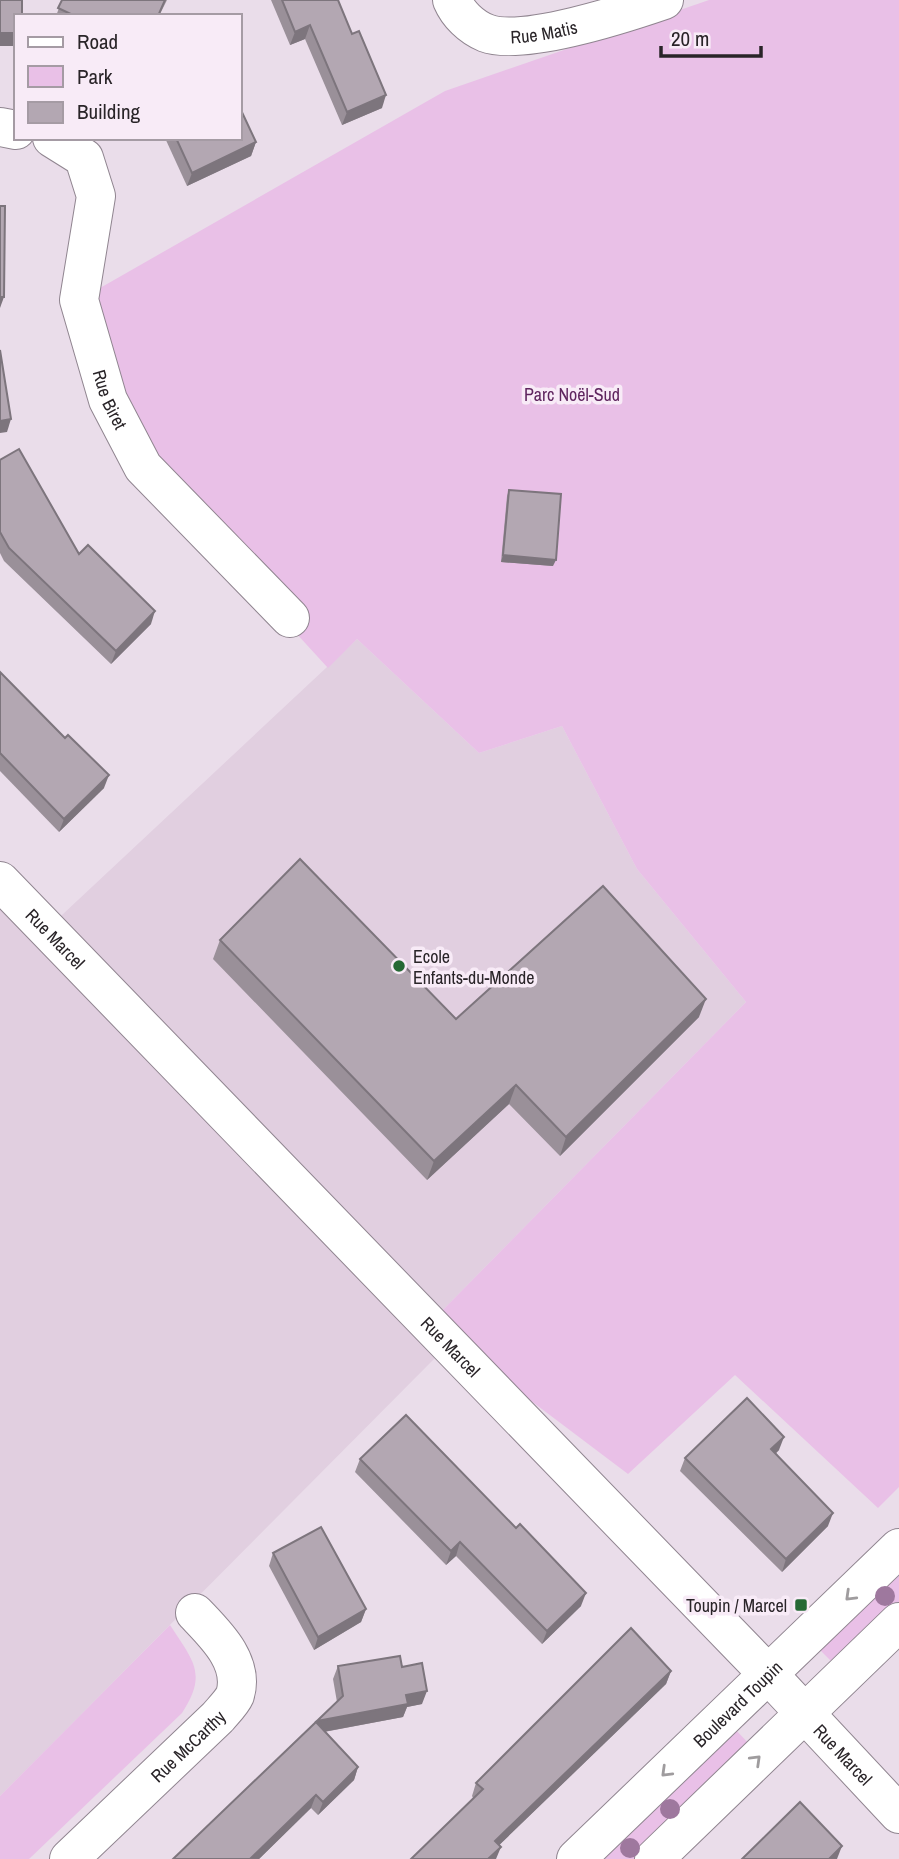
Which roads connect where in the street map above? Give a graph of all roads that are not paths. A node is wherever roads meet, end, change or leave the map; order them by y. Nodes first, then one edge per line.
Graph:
1 (452, 0) edge
2 (656, 3) edge
3 (55, 140) edge
4 (290, 618) dead end
5 (0, 881) edge
6 (899, 1548) edge
7 (195, 1613) dead end
8 (899, 1622) edge
9 (768, 1674) junction
10 (804, 1713) junction
11 (899, 1814) edge
12 (69, 1859) edge
13 (576, 1859) edge
14 (654, 1859) edge

1 - 2 street, Rue Matis
3 - 4 street, Rue Biret
5 - 9 street, Rue Marcel
6 -> 9 street, Boulevard Toupin
7 - 12 street, Rue McCarthy
8 - 10 street
9 - 10 street, Rue Marcel
9 -> 13 street, Boulevard Toupin
10 - 11 street, Rue Marcel
14 -> 10 street

